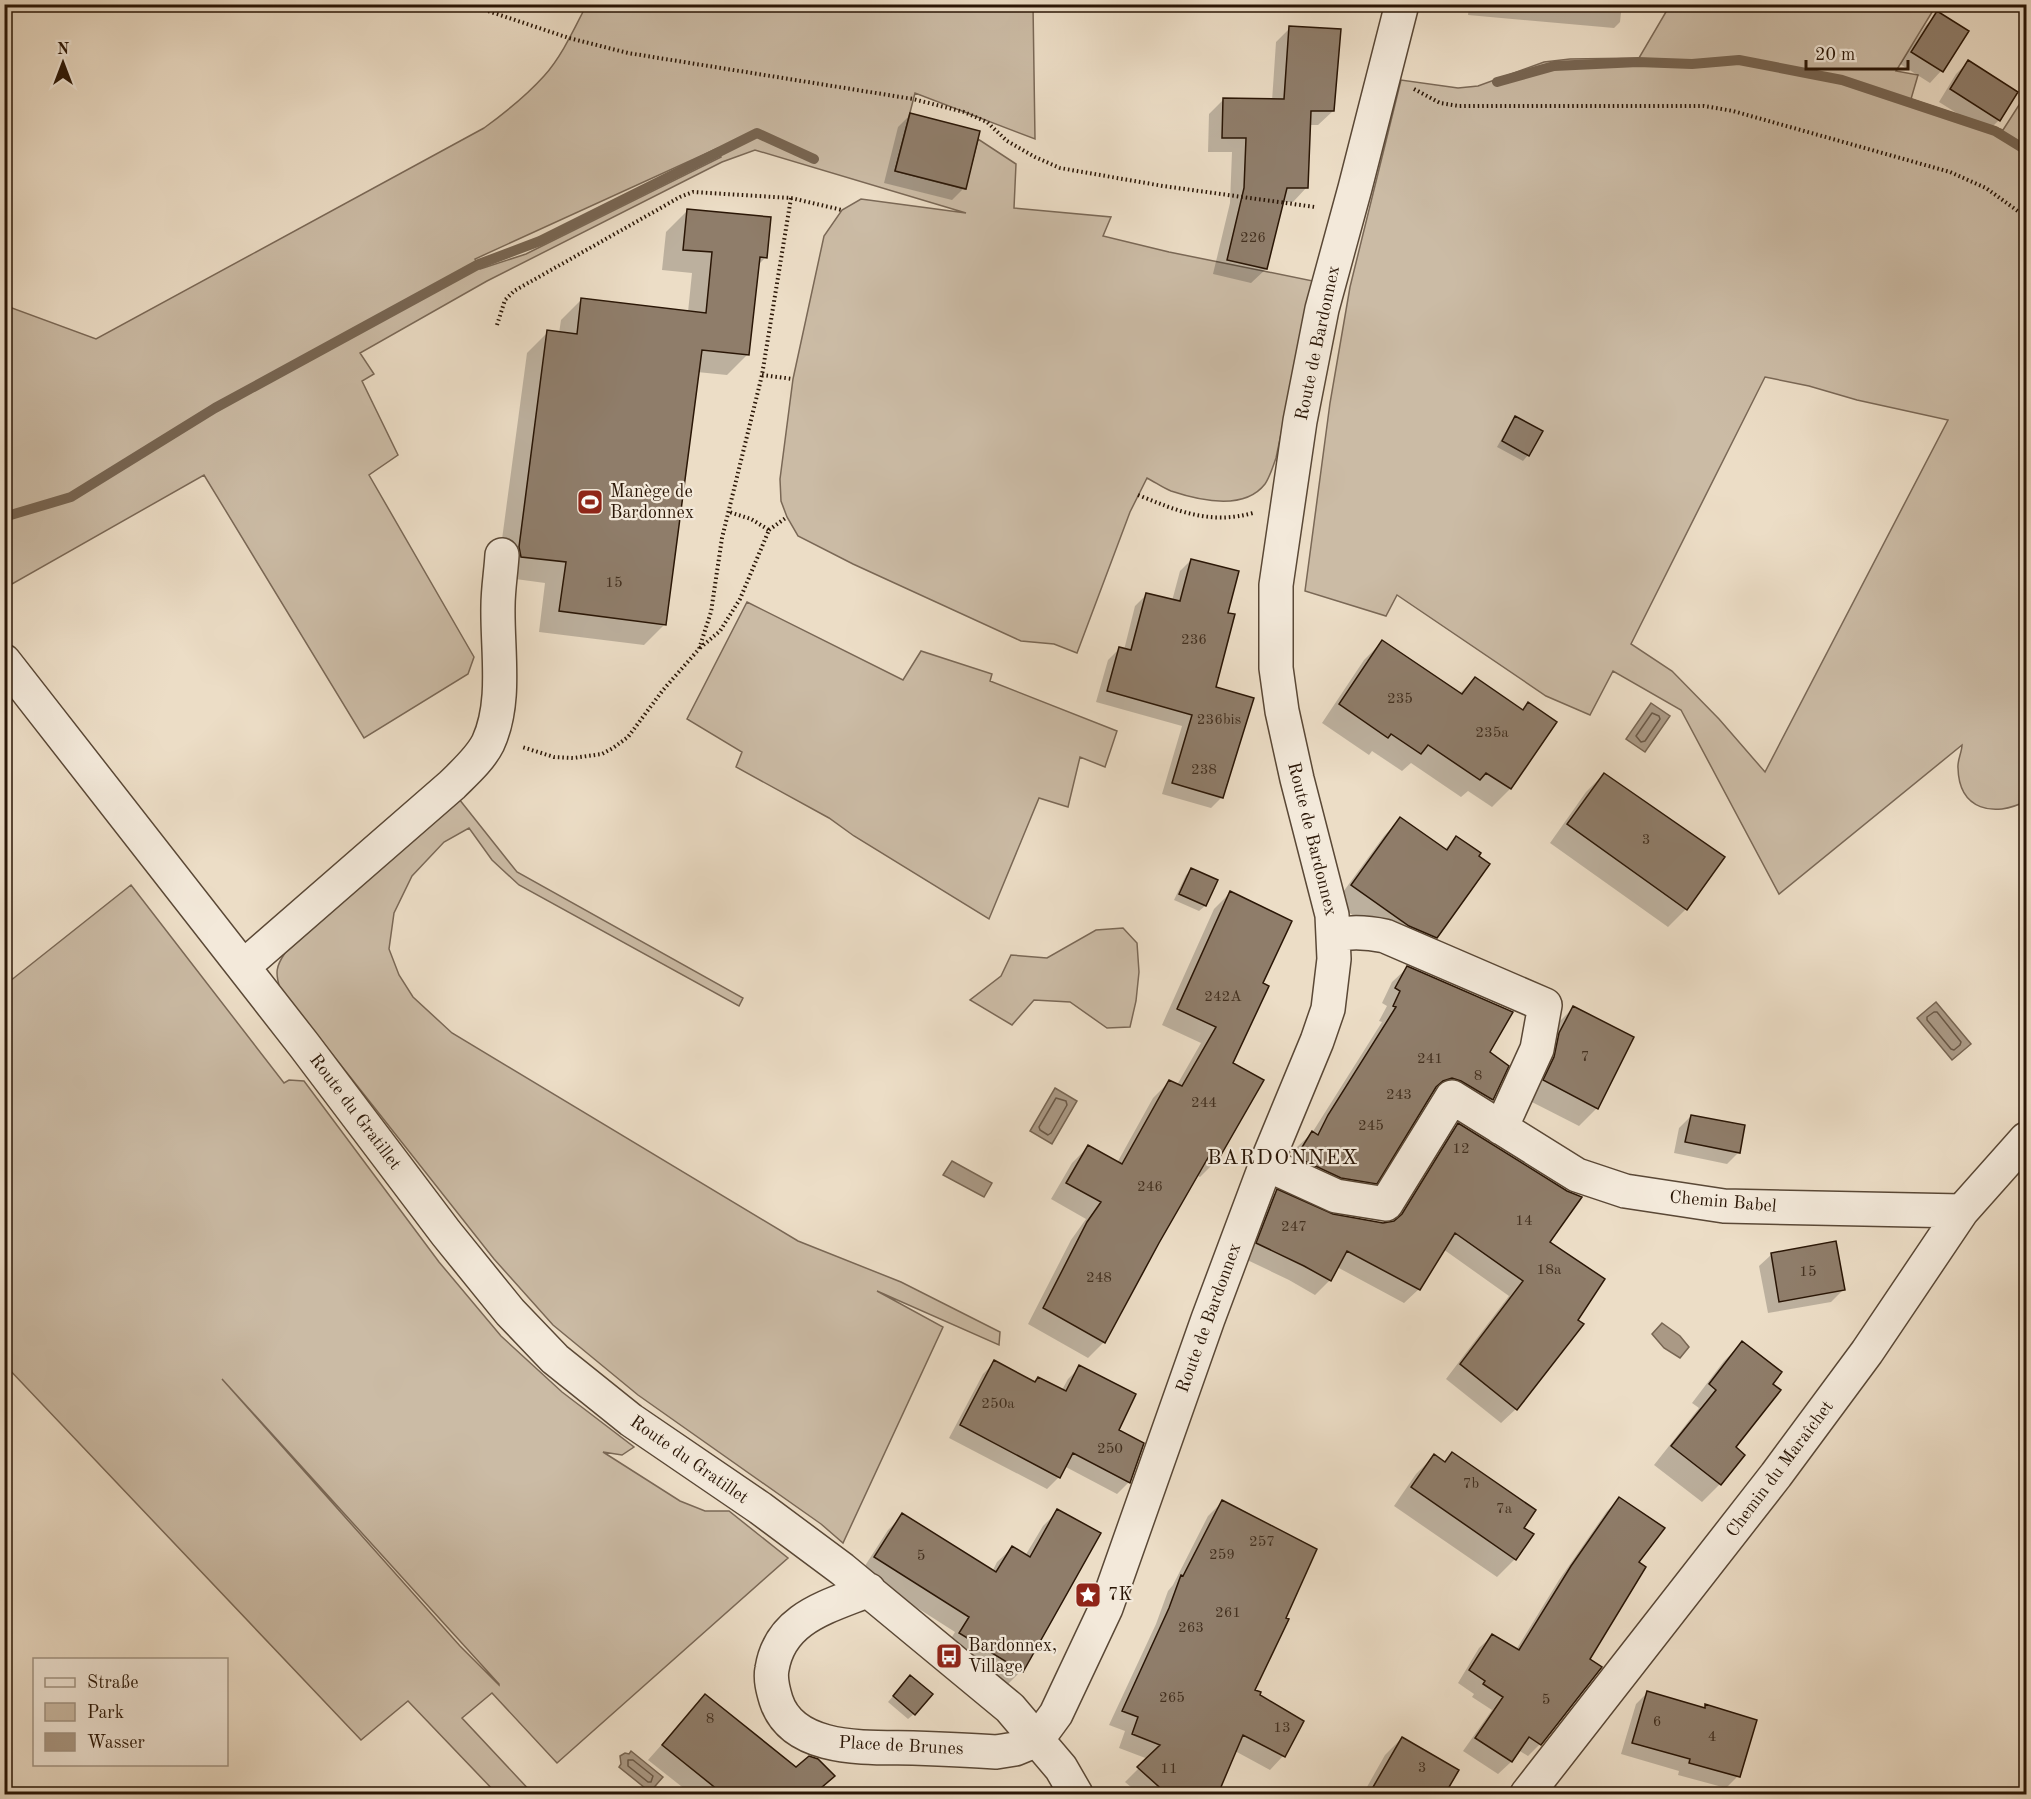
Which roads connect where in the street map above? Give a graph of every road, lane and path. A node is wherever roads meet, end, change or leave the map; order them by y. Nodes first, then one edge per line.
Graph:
1 (467, 4) edge
2 (1402, 4) edge
3 (1386, 66) junction
4 (791, 198) junction
5 (842, 210) dead end
6 (1349, 212) junction
7 (2026, 217) edge
8 (497, 325) dead end
9 (762, 375) junction
10 (793, 379) dead end
11 (1138, 495) dead end
12 (1288, 501) junction
13 (729, 512) junction
14 (787, 517) dead end
15 (769, 530) junction
16 (502, 555) dead end
17 (699, 649) junction
18 (4, 661) edge
19 (490, 739) junction
20 (1334, 935) junction
21 (243, 967) junction
22 (1501, 1128) junction
23 (2026, 1139) edge
24 (1266, 1164) junction
25 (1962, 1211) junction
26 (869, 1590) junction
27 (1037, 1740) junction
28 (1076, 1794) edge
29 (1527, 1794) edge

1 - 6 path
2 - 3 street, Route de Bardonnex
3 - 6 street, Route de Bardonnex
3 - 7 path
4 - 5 path
4 - 8 path
4 - 9 path
6 - 12 street, Route de Bardonnex
9 - 10 path
9 - 13 path
11 - 12 path
12 - 20 street, Route de Bardonnex
13 - 15 path
13 - 17 path
14 - 15 path
15 - 17 path
16 - 19 street
17 - 19 path
18 - 21 street, Route du Gratillet
19 - 21 street
20 - 22 street
20 - 24 street, Route de Bardonnex
21 - 26 street, Route du Gratillet
22 - 24 street, Chemin Babel
22 - 25 street, Chemin Babel
23 - 25 street, Chemin du Maraîchet
24 - 27 street, Route de Bardonnex
25 - 29 street, Chemin du Maraîchet
26 - 27 street
26 - 27 street, Place de Brunes
27 - 28 street

